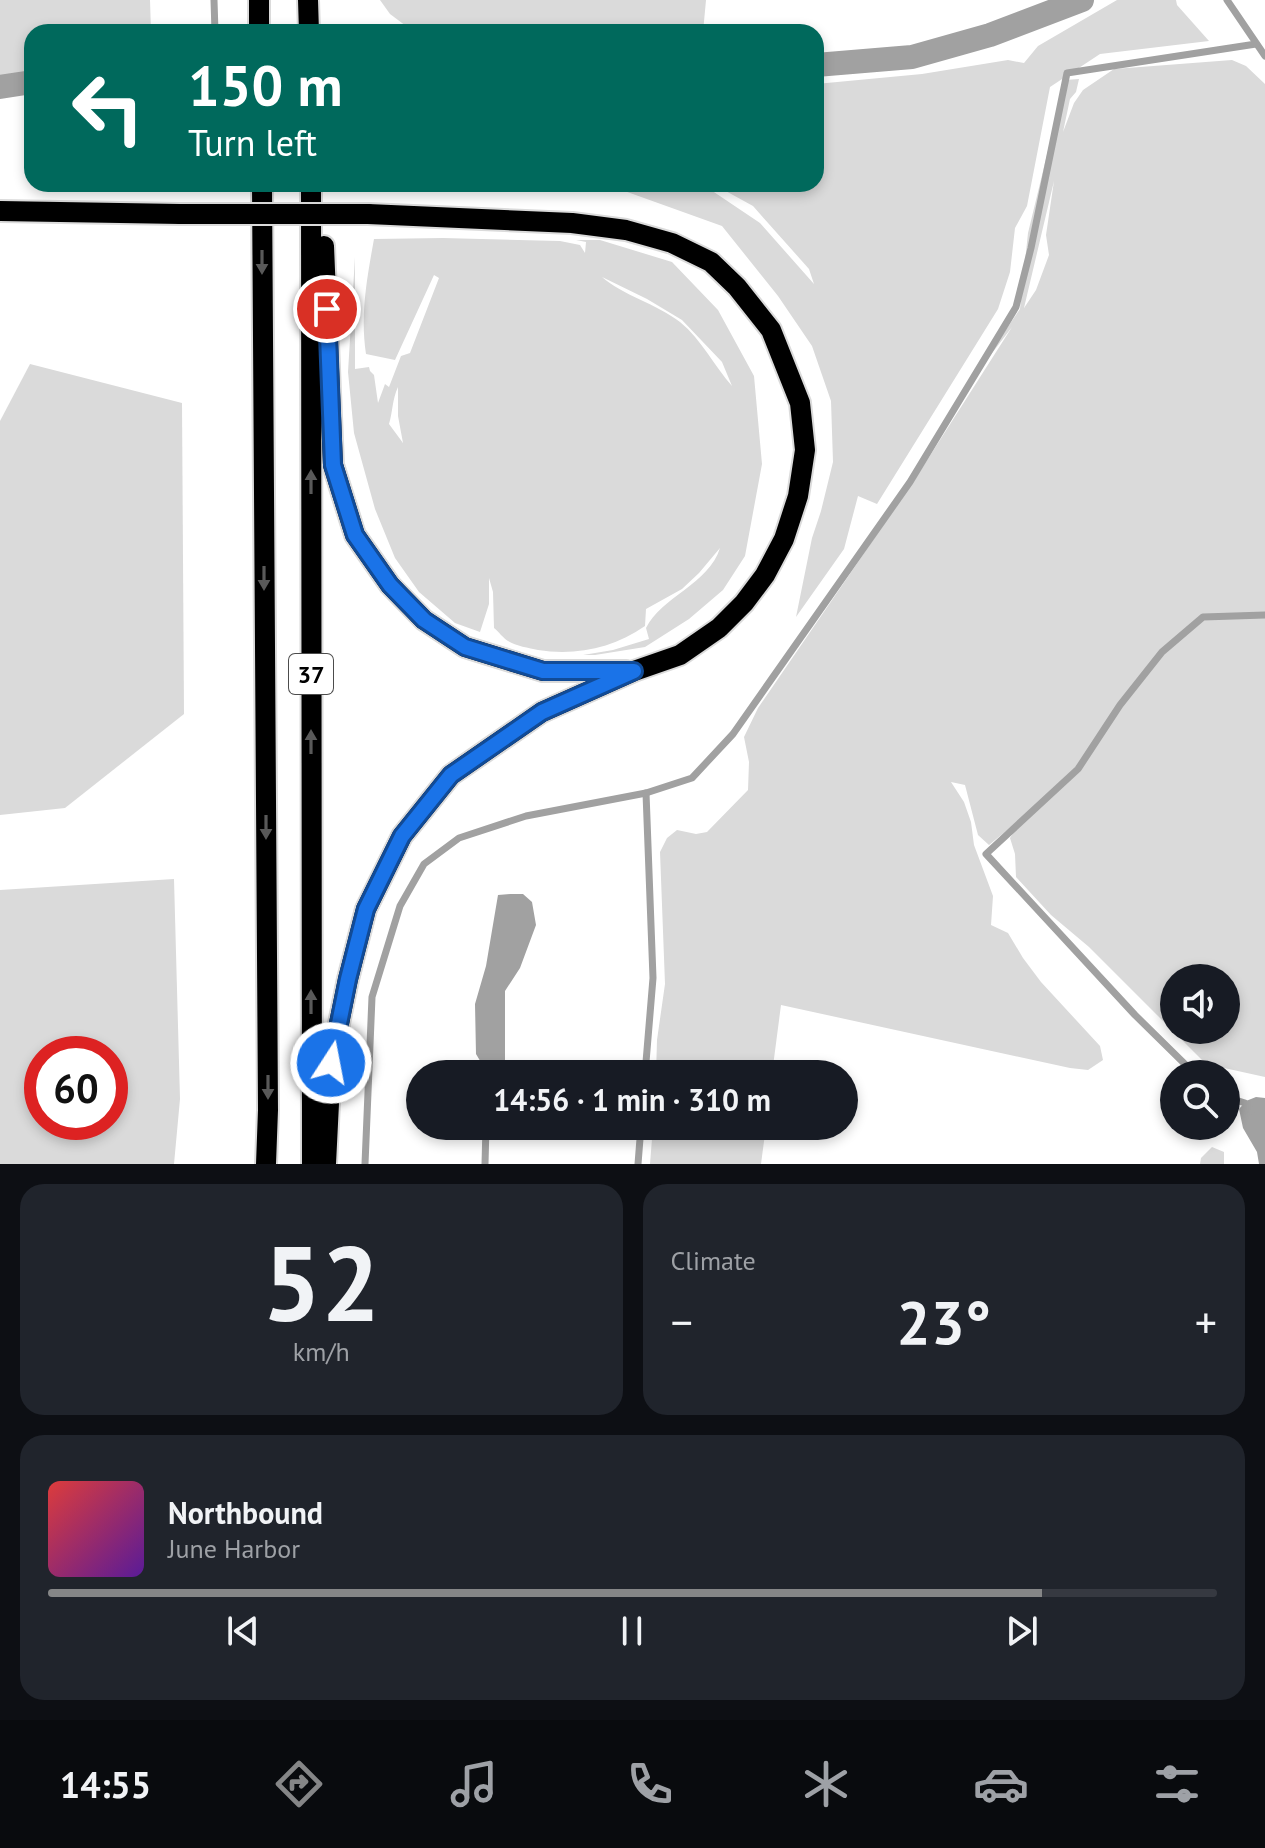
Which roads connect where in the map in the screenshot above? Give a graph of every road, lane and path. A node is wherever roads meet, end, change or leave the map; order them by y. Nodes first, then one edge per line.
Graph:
1 (262, 192) edge
2 (313, 192) edge
3 (314, 192) edge
4 (0, 211) edge
5 (634, 671) junction
6 (266, 1164) edge
7 (312, 1164) edge
8 (326, 1164) edge

1 -> 6 main road, 37
7 -> 2 main road, 37
3 - 5 main road
4 - 5 main road, bridge
5 - 8 main road

